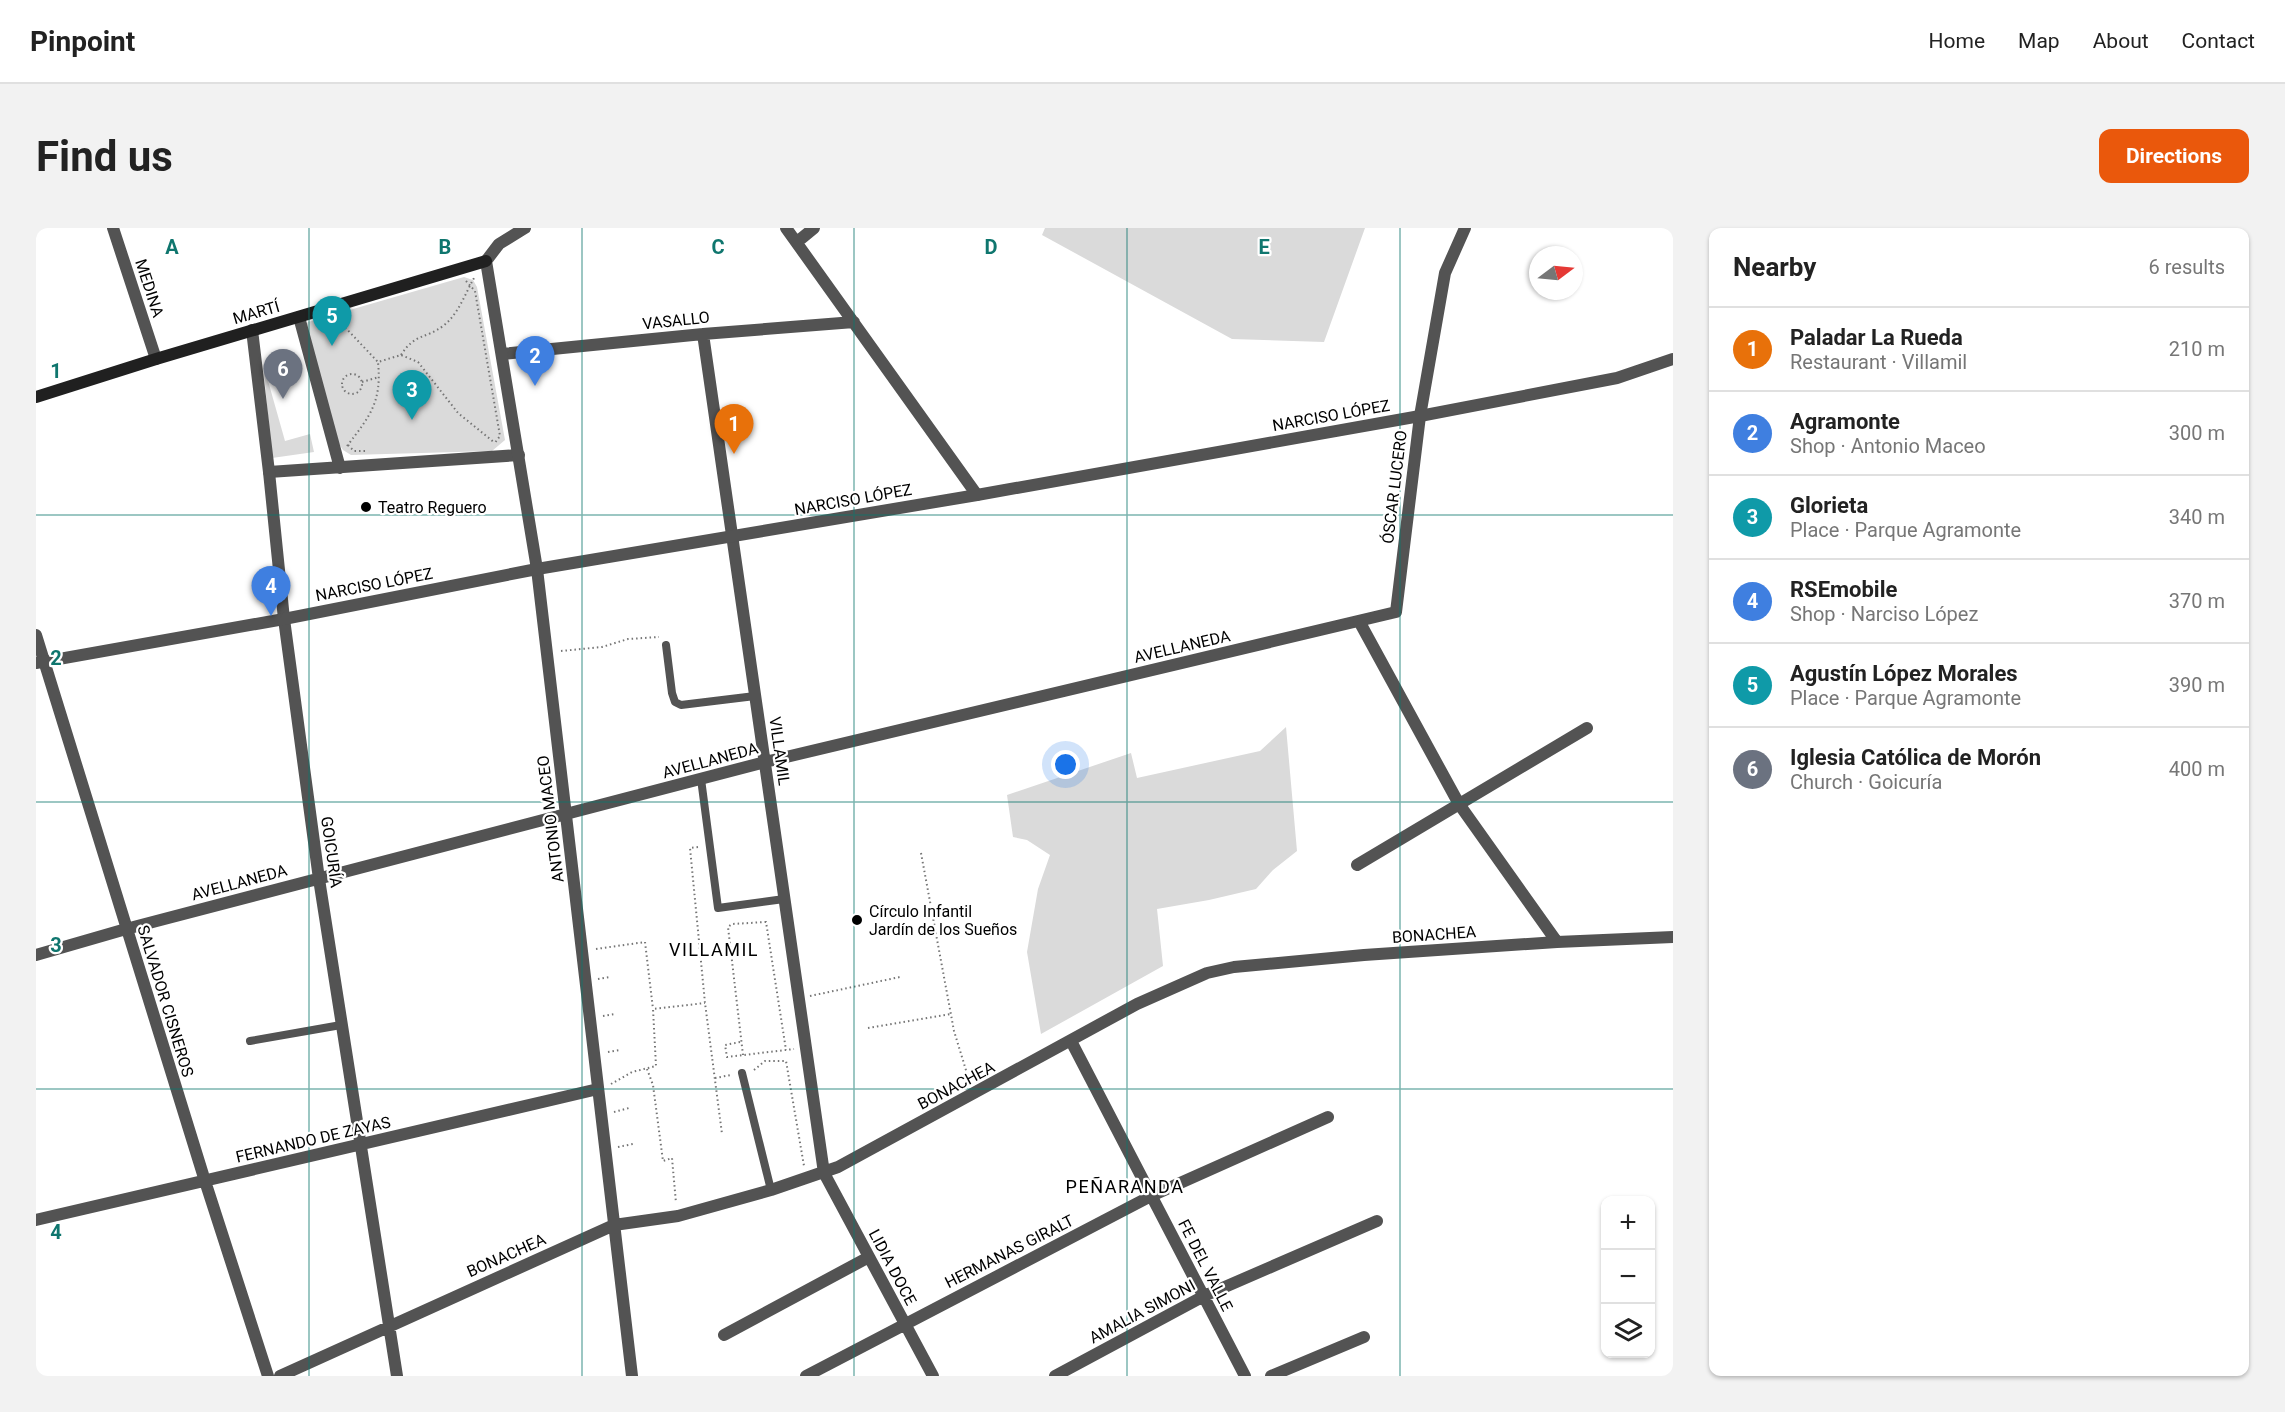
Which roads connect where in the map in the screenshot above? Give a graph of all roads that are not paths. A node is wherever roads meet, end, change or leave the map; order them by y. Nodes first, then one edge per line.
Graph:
1 (113, 228) edge
2 (525, 228) edge
3 (786, 228) edge
4 (814, 228) edge
5 (1466, 228) edge
6 (796, 242) junction
7 (486, 261) junction
8 (299, 317) junction
9 (854, 322) junction
10 (252, 330) junction
11 (703, 334) junction
12 (502, 354) junction
13 (156, 359) junction
14 (1673, 359) edge
15 (36, 397) edge
16 (1420, 416) junction
17 (519, 455) junction
18 (339, 463) junction
19 (269, 472) junction
20 (977, 495) junction
21 (732, 536) junction
22 (537, 569) junction
23 (1396, 612) joint
24 (284, 620) junction
25 (1359, 621) junction
26 (36, 635) edge
27 (666, 645) road end
28 (40, 662) edge
29 (755, 696) junction
30 (1587, 728) dead end
31 (765, 762) junction
32 (701, 779) junction
33 (1459, 804) junction
34 (566, 815) junction
35 (1357, 865) dead end
36 (319, 879) junction
37 (784, 899) junction
38 (126, 929) junction
39 (1673, 937) edge
40 (1557, 942) junction
41 (36, 955) edge
42 (341, 1025) junction
43 (250, 1041) dead end
44 (1071, 1041) junction
45 (742, 1073) dead end
46 (598, 1089) junction
47 (1328, 1117) dead end
48 (360, 1145) junction
49 (824, 1173) junction
50 (205, 1181) junction
51 (771, 1190) junction
52 (1151, 1196) junction
53 (36, 1220) edge
54 (1377, 1221) dead end
55 (614, 1225) junction
56 (869, 1257) junction
57 (1204, 1296) junction
58 (904, 1323) junction
59 (390, 1326) junction
60 (724, 1335) dead end
61 (1364, 1336) dead end
62 (268, 1376) edge
63 (280, 1376) edge
64 (397, 1376) edge
65 (632, 1376) edge
66 (806, 1376) edge
67 (933, 1376) edge
68 (1055, 1376) edge
69 (1245, 1376) edge
70 (1271, 1376) edge

1 - 13 street, MEDINA
2 - 7 street
3 - 6 street
4 - 6 street
5 - 16 street, ÓSCAR LUCERO
6 - 9 street
7 - 8 main road, MARTÍ
7 - 12 street, ANTONIO MACEO
8 - 10 main road, MARTÍ
8 - 18 street
9 - 11 street, VASALLO
9 - 20 street
10 - 13 main road, MARTÍ
10 - 19 street, GOICURÍA
11 - 12 street, VASALLO
11 - 21 street, VILLAMIL
12 - 17 street, ANTONIO MACEO
13 - 15 main road, MARTÍ
14 - 16 street, NARCISO LÓPEZ
16 - 20 street, NARCISO LÓPEZ
16 - 23 street, ÓSCAR LUCERO
17 - 18 street
17 - 22 street, ANTONIO MACEO
18 - 19 street
19 - 24 street, GOICURÍA
20 - 21 street, NARCISO LÓPEZ
21 - 22 street, NARCISO LÓPEZ
21 - 29 street, VILLAMIL
22 - 24 street, NARCISO LÓPEZ
22 - 34 street, ANTONIO MACEO
23 - 25 street, AVELLANEDA
24 - 28 street, NARCISO LÓPEZ
24 - 36 street, GOICURÍA
25 - 31 street, AVELLANEDA
25 - 33 street
26 - 28 street, SALVADOR CISNEROS
27 - 29 lane
28 - 38 street, SALVADOR CISNEROS
29 - 31 street, VILLAMIL
30 - 33 street
31 - 32 street, AVELLANEDA
31 - 37 street, VILLAMIL
32 - 34 street, AVELLANEDA
32 - 37 lane
33 - 35 street
33 - 40 street
34 - 36 street, AVELLANEDA
34 - 46 street, ANTONIO MACEO
36 - 38 street, AVELLANEDA
36 - 42 street, GOICURÍA
37 - 49 street, VILLAMIL
38 - 41 street, AVELLANEDA
38 - 50 street, SALVADOR CISNEROS
39 - 40 street, BONACHEA
40 - 44 street, BONACHEA
42 - 43 lane
42 - 48 street, GOICURÍA
44 - 49 street, BONACHEA
44 - 52 street, FE DEL VALLE
45 - 51 lane
46 - 48 street, FERNANDO DE ZAYAS
46 - 55 street, ANTONIO MACEO
47 - 52 street, HERMANAS GIRALT
48 - 50 street, FERNANDO DE ZAYAS
48 - 59 street, GOICURÍA
49 - 51 street, BONACHEA
49 - 56 street, LIDIA DOCE
50 - 53 street, FERNANDO DE ZAYAS
50 - 62 street, SALVADOR CISNEROS
51 - 55 street, BONACHEA
52 - 57 street, FE DEL VALLE
52 - 58 street, HERMANAS GIRALT
54 - 57 street, AMALIA SIMONI
55 - 59 street, BONACHEA
55 - 65 street, ANTONIO MACEO
56 - 58 street, LIDIA DOCE
56 - 60 street
57 - 68 street, AMALIA SIMONI
57 - 69 street, FE DEL VALLE
58 - 66 street, HERMANAS GIRALT
58 - 67 street, LIDIA DOCE
59 - 63 street, BONACHEA
59 - 64 street, GOICURÍA
61 - 70 street

